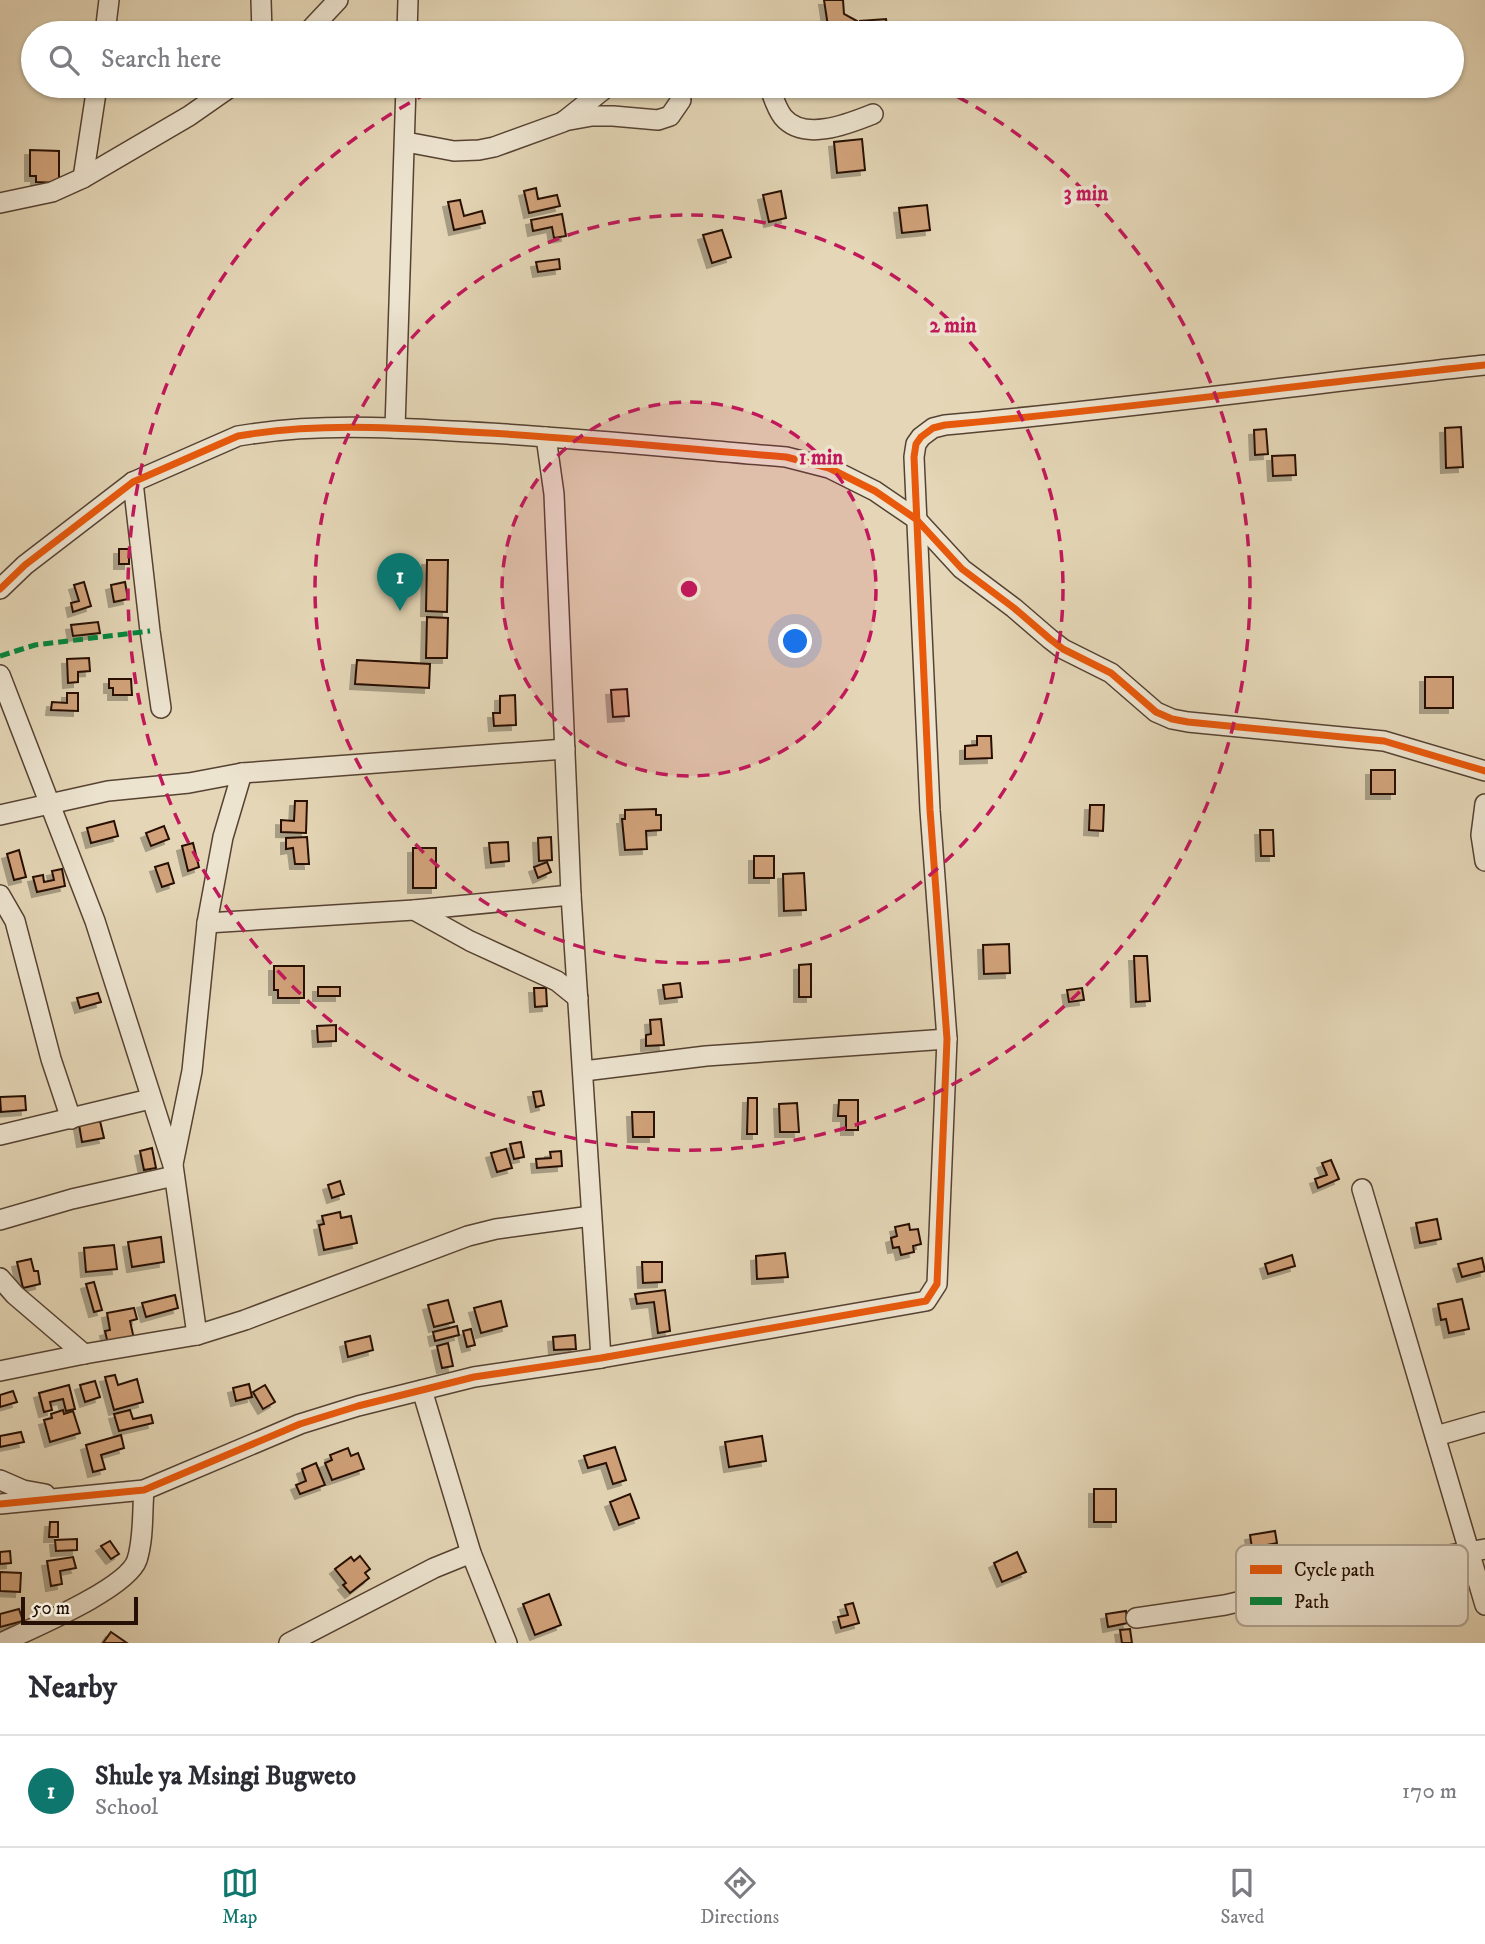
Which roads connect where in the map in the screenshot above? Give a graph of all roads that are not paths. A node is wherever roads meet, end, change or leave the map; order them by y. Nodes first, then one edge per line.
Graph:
1 (109, 0) edge
2 (261, 0) edge
3 (338, 0) edge
4 (408, 0) edge
5 (106, 21) edge
6 (262, 21) edge
7 (318, 21) edge
8 (407, 21) edge
9 (95, 98) edge
10 (215, 98) edge
11 (406, 98) edge
12 (593, 98) edge
13 (774, 98) edge
14 (681, 100) dead end
15 (873, 114) dead end
16 (563, 122) junction
17 (406, 142) junction
18 (83, 178) junction
19 (0, 202) edge
20 (1485, 365) edge
21 (395, 428) junction
22 (546, 437) junction
23 (133, 482) junction
24 (916, 519) junction
25 (0, 589) edge
26 (0, 675) edge
27 (161, 708) dead end
28 (565, 749) junction
29 (1485, 771) edge
30 (242, 774) junction
31 (50, 803) junction
32 (1485, 804) edge
33 (0, 815) edge
34 (1485, 861) edge
35 (0, 895) edge
36 (571, 895) junction
37 (414, 910) junction
38 (207, 923) junction
39 (578, 998) junction
40 (947, 1039) junction
41 (584, 1070) junction
42 (150, 1099) junction
43 (71, 1119) junction
44 (0, 1135) edge
45 (174, 1171) junction
46 (1362, 1189) dead end
47 (591, 1216) junction
48 (0, 1220) edge
49 (0, 1278) edge
50 (197, 1335) junction
51 (84, 1354) junction
52 (601, 1358) junction
53 (0, 1371) edge
54 (422, 1390) junction
55 (1485, 1422) edge
56 (1436, 1437) junction
57 (0, 1480) edge
58 (144, 1490) junction
59 (60, 1497) junction
60 (0, 1504) edge
61 (1477, 1550) edge
62 (471, 1553) junction
63 (1236, 1602) edge
64 (1485, 1605) edge
65 (1136, 1618) dead end
66 (1, 1643) edge
67 (289, 1643) edge
68 (507, 1643) edge

1 - 5 street
2 - 6 street
3 - 7 street
4 - 8 street
9 - 18 street
10 - 18 street
11 - 17 street
12 - 16 street
13 - 15 street
14 - 16 street
16 - 17 street
17 - 21 street
18 - 19 street
20 - 24 street
21 - 22 street
21 - 23 street
22 - 24 street
22 - 28 street
23 - 25 street
23 - 27 street
24 - 29 street
24 - 40 street
26 - 31 street
28 - 30 street
28 - 36 street
30 - 31 street
30 - 38 street
31 - 33 street
31 - 42 street
32 - 34 street
35 - 43 street
36 - 37 street
36 - 39 street
37 - 38 street
37 - 39 street
38 - 45 street
39 - 41 street
40 - 41 street
40 - 52 street
41 - 47 street
42 - 43 street
42 - 45 street
43 - 44 street
45 - 48 street
45 - 50 street
46 - 56 street
47 - 50 street
47 - 52 street
49 - 51 street
50 - 51 street
51 - 53 street
52 - 54 street
54 - 58 street
54 - 62 street
55 - 56 street
56 - 61 street
57 - 59 street
58 - 59 street
58 - 66 street
59 - 60 street
61 - 64 street
62 - 67 street
62 - 68 street
63 - 65 street

